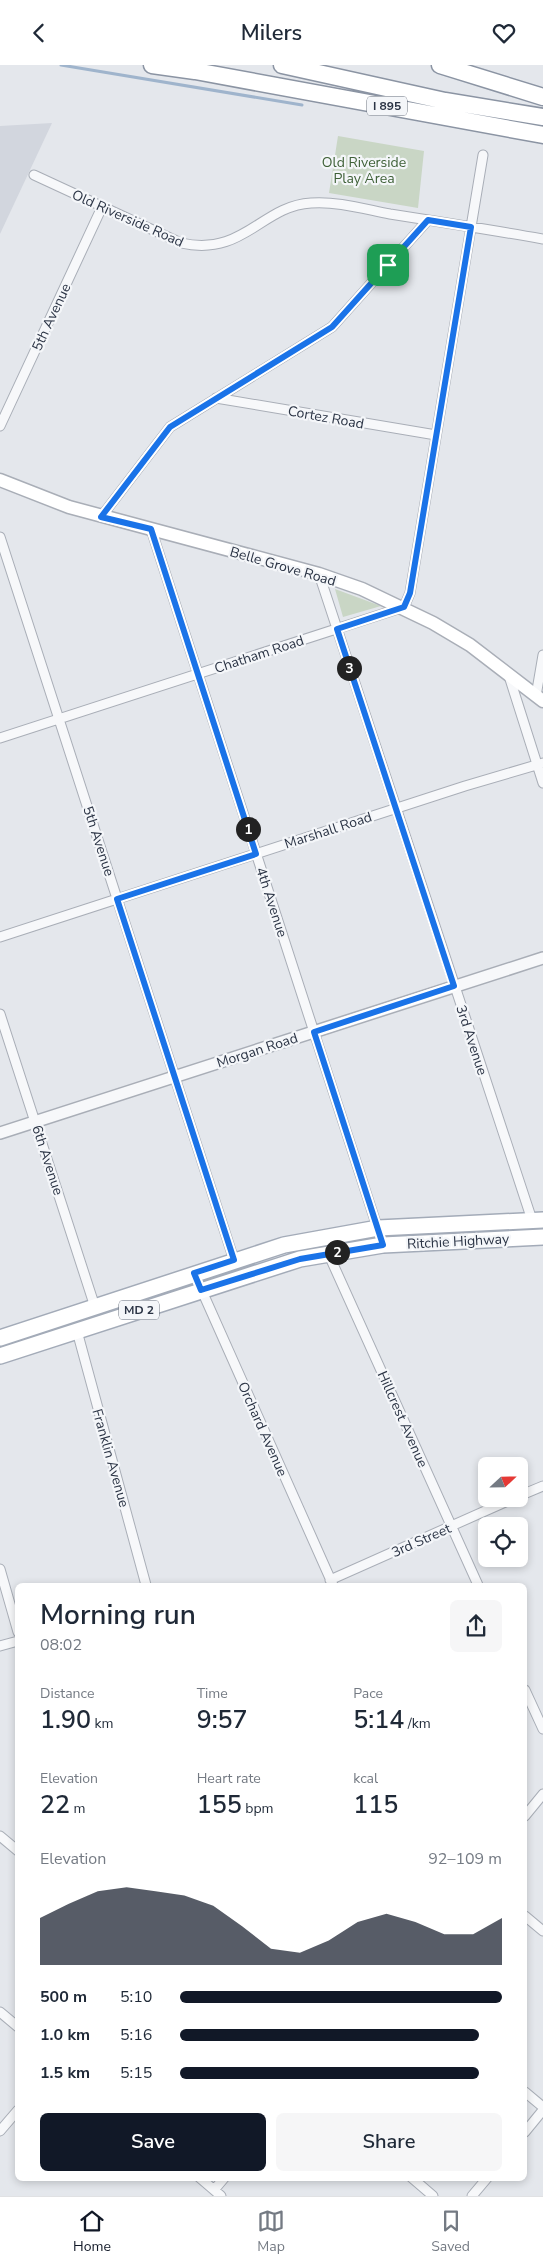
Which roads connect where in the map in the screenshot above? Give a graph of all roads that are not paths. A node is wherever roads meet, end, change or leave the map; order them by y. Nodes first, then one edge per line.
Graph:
1 (152, 65) edge
2 (177, 65) edge
3 (282, 65) edge
4 (440, 65) edge
5 (196, 71) junction
6 (543, 97) edge
7 (543, 117) edge
8 (543, 135) edge
9 (483, 155) dead end
10 (34, 175) dead end
11 (102, 207) junction
12 (428, 220) junction
13 (471, 227) junction
14 (543, 239) edge
15 (216, 398) junction
16 (0, 426) edge
17 (436, 435) junction
18 (0, 480) edge
19 (101, 517) junction
20 (151, 529) junction
21 (0, 537) edge
22 (319, 574) junction
23 (404, 607) junction
24 (337, 629) junction
25 (543, 655) edge
26 (198, 674) junction
27 (508, 674) junction
28 (540, 698) edge
29 (59, 719) junction
30 (0, 738) edge
31 (540, 764) edge
32 (543, 783) edge
33 (396, 809) junction
34 (256, 854) junction
35 (117, 899) junction
36 (0, 937) edge
37 (543, 958) edge
38 (454, 986) junction
39 (0, 1014) edge
40 (314, 1032) junction
41 (175, 1077) junction
42 (35, 1122) junction
43 (0, 1133) edge
44 (538, 1220) edge
45 (378, 1228) junction
46 (543, 1237) edge
47 (383, 1245) junction
48 (328, 1253) junction
49 (234, 1260) junction
50 (194, 1273) junction
51 (201, 1290) junction
52 (95, 1307) junction
53 (77, 1331) junction
54 (0, 1338) edge
55 (0, 1356) edge
56 (543, 1486) edge
57 (528, 1492) edge
58 (494, 1507) edge
59 (451, 1526) junction
60 (0, 1569) edge
61 (145, 1583) edge
62 (332, 1583) edge
63 (477, 1583) edge
64 (15, 1622) edge
65 (15, 1642) edge
66 (0, 1646) edge
67 (527, 1694) edge
68 (543, 1729) edge
69 (543, 1794) edge
70 (527, 1814) edge
71 (0, 1836) edge
72 (15, 1848) edge
73 (527, 1918) edge
74 (543, 1931) edge
75 (0, 2012) edge
76 (15, 2024) edge
77 (527, 2094) edge
78 (543, 2108) edge
79 (15, 2114) edge
80 (527, 2129) edge
81 (0, 2131) edge
82 (204, 2181) edge
83 (223, 2181) edge
84 (416, 2181) edge
85 (485, 2181) edge
86 (218, 2193) edge
87 (433, 2196) edge
88 (472, 2196) edge

1 - 5 highway
2 - 5 highway, I 895
3 - 7 highway, I 895
4 - 6 highway
5 - 8 highway, I 895
9 - 13 street
10 - 11 street, Old Riverside Road
11 - 12 street, Old Riverside Road
11 - 16 street, 5th Avenue
12 - 13 street, Old Riverside Road
12 - 15 street
13 - 14 street, Old Riverside Road
13 - 17 street
15 - 17 street, Cortez Road
15 - 19 street
17 - 23 street
18 - 19 main road, Belle Grove Road
19 - 20 main road, Belle Grove Road
20 - 22 main road, Belle Grove Road
20 - 26 street, 4th Avenue
21 - 29 street, 5th Avenue
22 - 23 main road, Belle Grove Road
22 - 24 street, 3rd Avenue
23 - 24 street, Chatham Road
23 - 27 main road, Belle Grove Road
24 - 26 street, Chatham Road
24 - 33 street, 3rd Avenue
25 - 28 street
26 - 29 street, Chatham Road
26 - 34 street, 4th Avenue
27 - 28 main road, Belle Grove Road
27 - 31 street
29 - 30 street, Chatham Road
29 - 35 street, 5th Avenue
31 - 32 street
31 - 33 street, Marshall Road
33 - 34 street, Marshall Road
33 - 38 street, 3rd Avenue
34 - 35 street, Marshall Road
34 - 40 street, 4th Avenue
35 - 36 street, Marshall Road
35 - 41 street, 5th Avenue
37 - 38 street, Morgan Road
38 - 40 street, Morgan Road
38 - 44 street, 3rd Avenue
39 - 42 street, 6th Avenue
40 - 41 street, Morgan Road
40 - 45 street, 4th Avenue
41 - 42 street, Morgan Road
41 - 49 street, 5th Avenue
42 - 43 street, Morgan Road
42 - 52 street, 6th Avenue
44 - 45 main road, Ritchie Highway / MD 2
45 - 47 street, 4th Avenue
45 - 49 main road, Ritchie Highway / MD 2
46 - 47 main road, Ritchie Highway / MD 2
47 - 48 main road, Ritchie Highway / MD 2
48 - 51 main road, Ritchie Highway / MD 2
48 - 59 street, Hillcrest Avenue
49 - 50 main road, Ritchie Highway / MD 2
50 - 51 street, Orchard Avenue
50 - 52 main road, Ritchie Highway / MD 2
51 - 53 main road, Ritchie Highway / MD 2
51 - 62 street, Orchard Avenue
52 - 54 main road, Ritchie Highway / MD 2
53 - 55 main road, Ritchie Highway / MD 2
53 - 61 street, Franklin Avenue
56 - 57 street
58 - 59 street, 3rd Street
59 - 62 street, 3rd Street
59 - 63 street, Hillcrest Avenue
60 - 64 street
65 - 66 street
67 - 68 street
69 - 70 street
71 - 72 street
73 - 74 street
75 - 76 street
77 - 78 street
78 - 80 street
79 - 81 street
82 - 86 street
83 - 86 street
84 - 87 street
85 - 88 street

